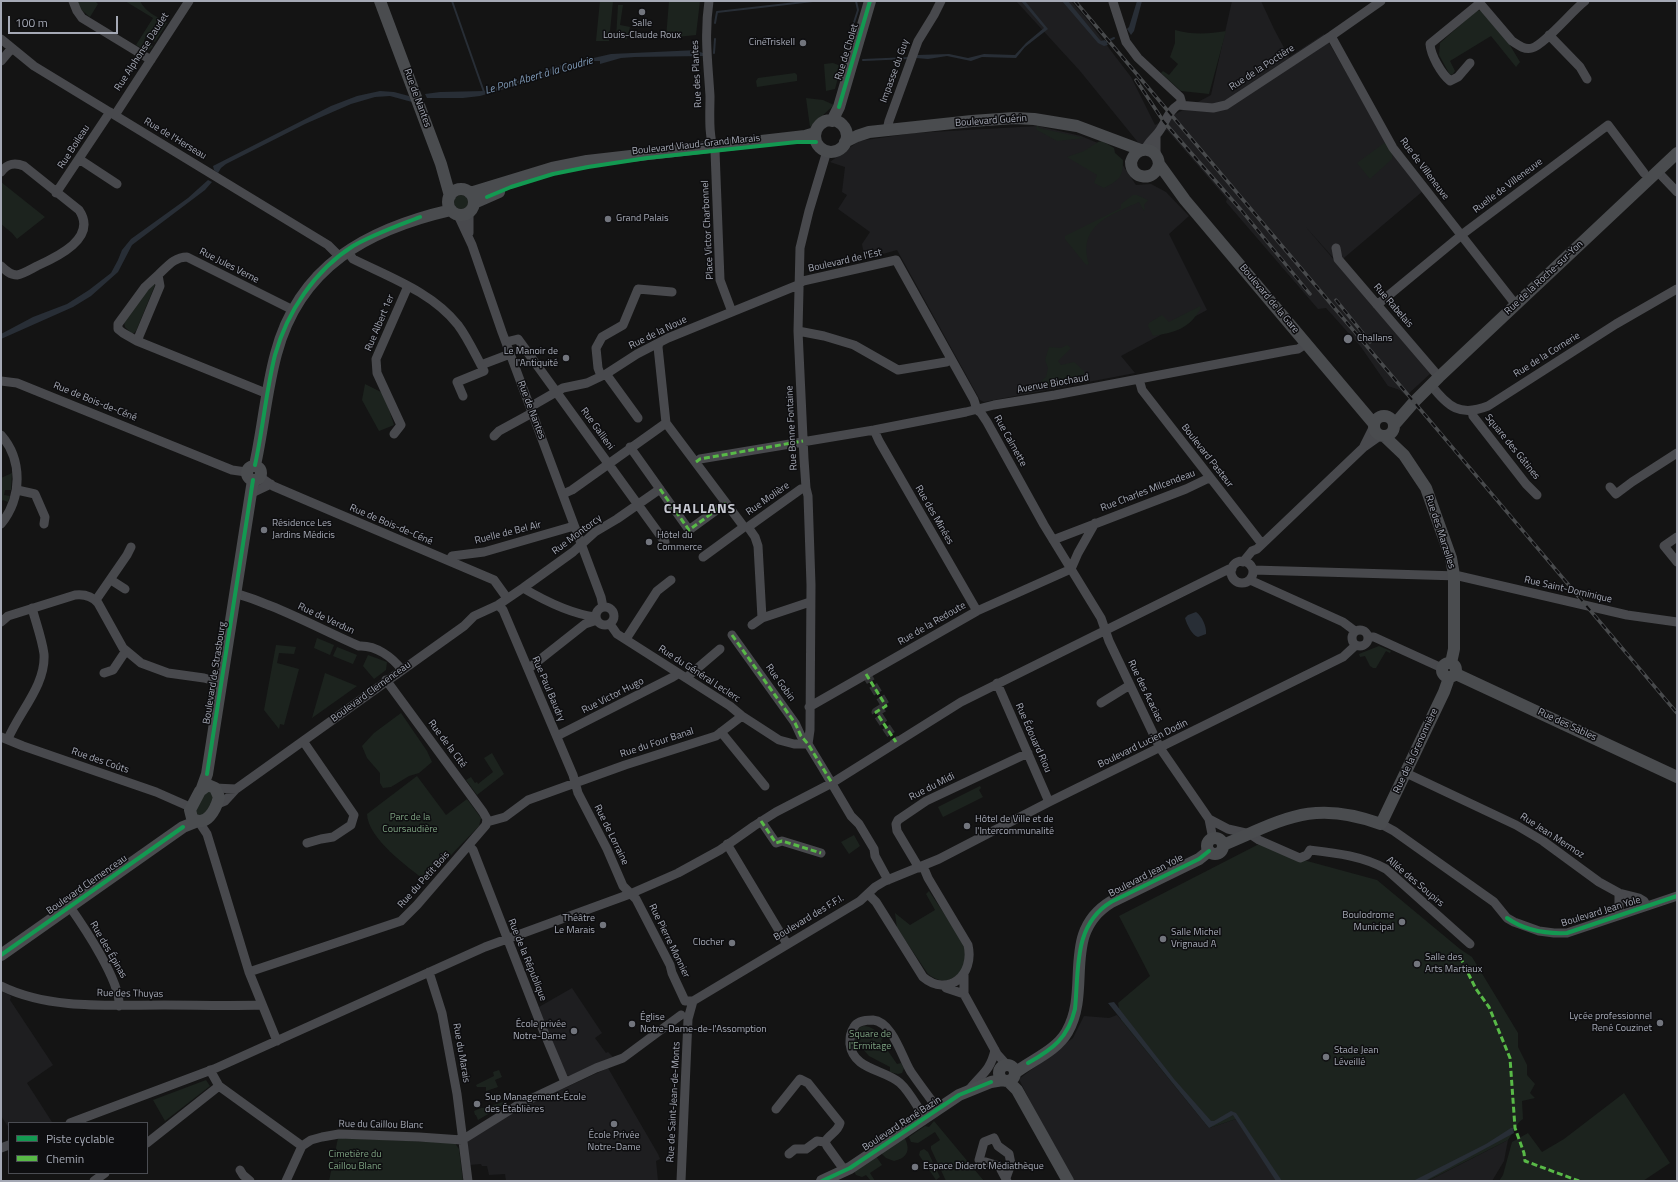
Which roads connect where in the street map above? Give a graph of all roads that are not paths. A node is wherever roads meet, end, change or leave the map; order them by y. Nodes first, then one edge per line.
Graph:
1 (73, 1) edge
2 (188, 1) edge
3 (380, 1) edge
4 (709, 1) edge
5 (870, 1) edge
6 (940, 1) edge
7 (1381, 1) edge
8 (1113, 2) dead end
9 (1479, 2) edge
10 (1582, 3) edge
11 (1549, 35) junction
12 (1331, 36) junction
13 (1, 39) edge
14 (12, 48) junction
15 (151, 60) junction
16 (1, 61) edge
17 (1470, 63) dead end
18 (1587, 79) dead end
19 (1182, 104) junction
20 (112, 114) junction
21 (838, 124) junction
22 (887, 130) junction
23 (869, 132) junction
24 (1156, 134) junction
25 (816, 138) junction
26 (1110, 138) junction
27 (845, 142) junction
28 (714, 148) junction
29 (1142, 150) junction
30 (827, 151) junction
31 (1677, 153) edge
32 (79, 159) junction
33 (1157, 160) junction
34 (1131, 162) junction
35 (1657, 171) junction
36 (1, 172) edge
37 (1644, 173) dead end
38 (1149, 176) junction
39 (117, 184) dead end
40 (1677, 192) edge
41 (56, 193) junction
42 (1185, 200) junction
43 (460, 203) junction
44 (1461, 235) junction
45 (1336, 248) dead end
46 (343, 254) junction
47 (896, 260) joint
48 (1, 266) edge
49 (158, 275) junction
50 (798, 285) junction
51 (408, 286) junction
52 (1677, 289) edge
53 (672, 292) dead end
54 (1377, 305) junction
55 (1516, 305) junction
56 (293, 310) junction
57 (732, 312) junction
58 (798, 331) junction
59 (137, 341) junction
60 (506, 342) junction
61 (659, 343) junction
62 (1306, 344) junction
63 (510, 354) junction
64 (951, 360) junction
65 (481, 365) junction
66 (604, 375) junction
67 (1138, 379) junction
68 (1, 381) edge
69 (1435, 381) junction
70 (556, 392) junction
71 (268, 394) junction
72 (463, 396) dead end
73 (531, 410) junction
74 (976, 410) junction
75 (1472, 411) junction
76 (638, 418) dead end
77 (666, 423) junction
78 (1384, 426) junction
79 (874, 430) junction
80 (394, 434) dead end
81 (1, 435) edge
82 (494, 436) dead end
83 (803, 441) junction
84 (630, 447) junction
85 (1677, 453) edge
86 (696, 462) junction
87 (608, 463) junction
88 (254, 474) junction
89 (1209, 478) junction
90 (271, 484) junction
91 (1610, 487) dead end
92 (806, 488) junction
93 (660, 489) junction
94 (17, 490) junction
95 (252, 493) junction
96 (563, 494) junction
97 (1537, 495) dead end
98 (726, 503) junction
99 (638, 504) junction
100 (1095, 523) junction
101 (1, 524) edge
102 (44, 524) dead end
103 (574, 526) junction
104 (746, 527) junction
105 (1677, 537) edge
106 (1053, 540) junction
107 (665, 542) dead end
108 (581, 545) junction
109 (131, 547) dead end
110 (1260, 547) junction
111 (704, 557) dead end
112 (449, 561) junction
113 (1243, 562) junction
114 (1677, 562) edge
115 (1072, 569) junction
116 (1232, 569) junction
117 (1252, 572) junction
118 (1454, 575) junction
119 (111, 580) junction
120 (671, 580) dead end
121 (523, 588) junction
122 (125, 589) dead end
123 (236, 594) junction
124 (507, 598) junction
125 (96, 600) junction
126 (810, 602) junction
127 (498, 605) junction
128 (603, 607) junction
129 (32, 608) junction
130 (977, 611) junction
131 (762, 618) junction
132 (596, 619) junction
133 (1, 622) edge
134 (1677, 622) edge
135 (610, 624) junction
136 (752, 625) dead end
137 (1104, 630) junction
138 (1355, 632) junction
139 (732, 635) dead end
140 (1368, 637) junction
141 (626, 639) junction
142 (1356, 645) junction
143 (720, 649) dead end
144 (127, 652) junction
145 (528, 669) junction
146 (402, 670) junction
147 (1449, 670) junction
148 (104, 673) dead end
149 (682, 676) junction
150 (386, 680) junction
151 (222, 683) junction
152 (997, 683) junction
153 (1130, 685) junction
154 (1101, 703) dead end
155 (809, 707) junction
156 (742, 716) junction
157 (721, 732) junction
158 (557, 736) junction
159 (4, 738) edge
160 (303, 741) junction
161 (808, 744) junction
162 (1160, 748) junction
163 (1028, 753) junction
164 (1406, 773) junction
165 (1677, 776) edge
166 (575, 783) junction
167 (832, 783) junction
168 (765, 786) dead end
169 (210, 788) junction
170 (236, 789) junction
171 (1049, 802) junction
172 (215, 805) junction
173 (197, 816) junction
174 (1209, 819) junction
175 (761, 821) junction
176 (487, 822) junction
177 (1381, 824) junction
178 (1250, 834) junction
179 (1218, 842) junction
180 (307, 843) dead end
181 (727, 844) junction
182 (470, 846) junction
183 (821, 853) dead end
184 (917, 868) junction
185 (888, 880) junction
186 (1619, 893) junction
187 (630, 894) junction
188 (868, 894) junction
189 (1677, 896) edge
190 (1646, 906) junction
191 (70, 907) junction
192 (1619, 915) junction
193 (507, 938) junction
194 (787, 944) junction
195 (1470, 944) dead end
196 (1, 955) edge
197 (249, 972) junction
198 (429, 972) junction
199 (964, 975) junction
200 (944, 985) junction
201 (1, 986) edge
202 (964, 994) junction
203 (689, 1001) junction
204 (262, 1005) junction
205 (119, 1006) junction
206 (684, 1017) junction
207 (277, 1040) junction
208 (996, 1052) junction
209 (210, 1070) junction
210 (1006, 1075) junction
211 (566, 1082) junction
212 (219, 1086) junction
213 (968, 1091) junction
214 (776, 1109) dead end
215 (938, 1109) junction
216 (925, 1118) junction
217 (73, 1122) edge
218 (462, 1140) junction
219 (148, 1142) edge
220 (825, 1142) junction
221 (302, 1146) junction
222 (789, 1154) dead end
223 (240, 1170) dead end
224 (845, 1171) junction
225 (104, 1174) edge
226 (94, 1181) edge
227 (250, 1181) edge
228 (286, 1181) edge
229 (468, 1181) edge
230 (681, 1181) edge
231 (822, 1181) edge
232 (1068, 1181) edge

1 - 15 street
2 - 15 street, Rue Alphonse Daudet
3 - 43 main road, Rue de Nantes
4 - 28 street, Rue des Plantes
5 - 21 main road, Rue de Cholet
6 - 22 street, Impasse du Guy
7 - 12 street, Rue de la Poctière
8 - 19 street
9 - 11 street
9 - 17 street
10 - 11 street
11 - 18 street
12 - 19 street, Rue de la Poctière
12 - 44 street, Rue de Villeneuve
13 - 14 street, Rue de l'Herseau
14 - 16 street
14 - 20 street, Rue de l'Herseau
15 - 20 street, Rue Alphonse Daudet
19 - 24 street
20 - 32 street, Rue Boileau
20 - 46 street, Rue de l'Herseau
21 - 23 main road, Boulevard Guérin
21 - 25 main road
21 - 27 main road
22 - 23 main road, Boulevard Guérin
22 - 26 main road, Boulevard Guérin
23 - 27 main road, Boulevard Guérin
24 - 29 street
24 - 33 street
25 - 28 main road, Boulevard Viaud-Grand Marais
25 - 30 main road
26 - 29 main road, Boulevard Guérin
26 - 34 main road, Boulevard Guérin
27 - 30 main road
28 - 43 main road, Boulevard Viaud-Grand Marais
28 - 57 street, Place Victor Charbonnel
29 - 33 main road
29 - 34 main road
30 - 50 street, Rue Bonne Fontaine
31 - 35 main road, Rue de la Roche-sur-Yon
32 - 39 street
32 - 41 street, Rue Boileau
33 - 38 main road
33 - 42 main road
34 - 38 main road
35 - 40 street
35 - 55 main road, Rue de la Roche-sur-Yon
36 - 41 street
37 - 44 street, Ruelle de Villeneuve
38 - 42 main road
41 - 48 street
42 - 62 main road, Boulevard de la Gare
43 - 46 main road, Boulevard Viaud-Grand Marais
43 - 60 street, Rue de Nantes
44 - 54 street, Ruelle de Villeneuve
44 - 55 street, Rue de Villeneuve
45 - 54 street, Rue Rabelais
46 - 51 street, Rue de l'Herseau
46 - 56 main road, Boulevard Viaud-Grand Marais
47 - 50 street, Boulevard de l'Est
47 - 64 street, Rue Calmette
49 - 56 street, Rue Jules Verne
49 - 59 street
49 - 59 street, Rue Jules Verne
50 - 57 street, Rue de la Noue
50 - 58 street, Rue Bonne Fontaine
51 - 65 street, Rue de l'Herseau
51 - 80 street, Rue Albert 1er
52 - 75 street, Rue de la Cornerie
53 - 66 street
54 - 69 street, Rue Rabelais
55 - 69 main road, Rue de la Roche-sur-Yon
56 - 71 main road, Boulevard Viaud-Grand Marais
57 - 61 street, Rue de la Noue
58 - 64 street
58 - 83 street, Rue Bonne Fontaine
59 - 71 street, Rue Jules Verne
60 - 63 street, Rue de Nantes
60 - 70 street, Rue Gallieni
61 - 66 street, Rue de la Noue
61 - 77 street
62 - 67 street, Avenue Biochaud
62 - 78 main road, Boulevard de la Gare
63 - 65 street
63 - 73 street, Rue de Nantes
64 - 74 street, Rue Calmette
65 - 72 street
66 - 70 street, Rue de la Noue
66 - 76 street
67 - 74 street, Avenue Biochaud
67 - 89 street, Boulevard Pasteur
68 - 88 street, Rue de Bois-de-Céné
69 - 75 street
69 - 78 main road, Rue de la Roche-sur-Yon
70 - 73 street, Rue de la Noue
70 - 87 street, Rue Gallieni
71 - 88 main road, Boulevard Viaud-Grand Marais
73 - 82 street, Rue de la Noue
73 - 96 street, Rue de Nantes
74 - 79 street, Avenue Biochaud
74 - 106 street, Rue Calmette
75 - 97 street, Square des Gâtines
77 - 84 street
77 - 86 street
78 - 110 street
78 - 118 main road, Rue des Marzelles
79 - 83 street, Avenue Biochaud
79 - 130 street, Rue des Minées
81 - 94 street
83 - 86 street, Avenue Biochaud
83 - 92 street, Rue Bonne Fontaine
84 - 87 street
84 - 93 street
85 - 91 street
86 - 98 street
87 - 96 street
87 - 99 street, Rue Gallieni
88 - 90 street, Rue de Bois-de-Céné
88 - 95 main road, Boulevard de Strasbourg
89 - 100 street, Rue Charles Milcendeau
89 - 110 street, Boulevard Pasteur
90 - 95 street
90 - 112 street, Rue de Bois-de-Céné
92 - 104 street, Rue Molière
92 - 126 street, Rue Bonne Fontaine
93 - 98 street
93 - 99 street, Rue Montorcy
94 - 101 street
94 - 102 street
95 - 123 main road, Boulevard de Strasbourg
96 - 103 street, Rue de Nantes
98 - 104 street
99 - 107 street, Rue Gallieni
99 - 108 street, Rue Montorcy
100 - 106 street, Rue Charles Milcendeau
100 - 115 street, Rue Charles Milcendeau
103 - 108 street, Rue de Nantes
103 - 112 street, Ruelle de Bel Air
104 - 111 street, Rue Molière
104 - 131 street
105 - 114 street
106 - 115 street, Rue Calmette
108 - 121 street, Rue Montorcy
108 - 128 street, Rue de Nantes
109 - 119 street
110 - 113 street
110 - 117 street
112 - 124 street, Rue de Bois-de-Céné
113 - 116 street
113 - 117 street
115 - 130 street, Rue de la Redoute
115 - 137 street
116 - 117 street
116 - 137 street
117 - 118 street, Rue Saint-Dominique
117 - 138 street
118 - 134 street, Rue Saint-Dominique
118 - 147 main road, Rue des Marzelles
119 - 122 street
119 - 125 street
120 - 141 street
121 - 124 street, Rue Montorcy
121 - 132 street
123 - 146 street, Rue de Verdun
123 - 151 main road, Boulevard de Strasbourg
124 - 127 street, Boulevard Clemenceau
125 - 129 street
125 - 144 street
126 - 131 street
126 - 155 street, Rue Bonne Fontaine
127 - 145 street, Rue Paul Baudry
127 - 146 street, Boulevard Clemenceau
128 - 132 street
128 - 135 street
129 - 133 street
129 - 159 street
130 - 155 street, Rue de la Redoute
131 - 136 street
132 - 135 street
132 - 145 street
135 - 141 street, Rue du Général Leclerc
137 - 152 street
137 - 153 street, Rue des Acacias
138 - 140 street
138 - 142 street
139 - 161 street, Rue Gobin
140 - 142 street
140 - 147 street, Rue des Sables
141 - 149 street, Rue du Général Leclerc
142 - 162 street, Boulevard Lucien Dodin
143 - 149 street, Rue Victor Hugo
144 - 148 street
144 - 151 street
145 - 158 street, Rue Paul Baudry
146 - 150 street, Boulevard Clemenceau
147 - 164 main road, Rue de la Grenonnière
147 - 165 main road, Rue des Sables
149 - 156 street, Rue du Général Leclerc
149 - 158 street, Rue Victor Hugo
150 - 160 street, Boulevard Clemenceau
150 - 176 street, Rue de la Cité
151 - 169 main road, Boulevard de Strasbourg
152 - 163 street, Rue Édouard Riou
152 - 167 street
153 - 154 street
153 - 162 street, Rue des Acacias
155 - 161 street, Rue Bonne Fontaine
156 - 157 street, Rue du Four Banal
156 - 161 street, Rue du Général Leclerc
157 - 166 street, Rue du Four Banal
157 - 168 street
158 - 166 street, Rue Paul Baudry
159 - 173 street, Rue des Coûts
160 - 170 street, Boulevard Clemenceau
160 - 180 street
161 - 167 street, Rue Gobin
162 - 171 street, Boulevard Lucien Dodin
162 - 174 street, Rue des Acacias
163 - 171 street, Rue Édouard Riou
163 - 184 street, Rue du Midi
164 - 177 main road, Rue de la Grenonnière
164 - 186 street, Rue Jean Mermoz
166 - 176 street
166 - 187 street, Rue de Lorraine
167 - 175 street
167 - 185 street, Rue Gobin
169 - 170 street
169 - 172 main road
169 - 173 main road
170 - 172 street, Boulevard Clemenceau
171 - 184 street, Boulevard Lucien Dodin
172 - 173 main road
173 - 191 main road, Boulevard Clemenceau
173 - 197 street
174 - 178 street, Rue des Acacias
174 - 179 street, Rue des Acacias
175 - 181 street
175 - 183 street
176 - 182 street, Rue du Petit Bois
177 - 178 main road, Boulevard Jean Yole
177 - 192 street, Boulevard Jean Yole
178 - 179 main road, Boulevard Jean Yole
178 - 195 street, Allée des Soupirs
179 - 210 main road, Boulevard Jean Yole
181 - 187 street
181 - 194 street
182 - 193 street, Rue de la République
182 - 197 street, Rue du Petit Bois
184 - 185 street, Boulevard des F.F.I.
184 - 199 street
185 - 188 street, Boulevard des F.F.I.
186 - 190 street, Rue Jean Mermoz
186 - 192 street
187 - 193 street
187 - 203 street, Rue Pierre Monnier
188 - 194 street, Boulevard des F.F.I.
188 - 200 street
189 - 190 street, Boulevard Jean Yole
190 - 192 street, Boulevard Jean Yole
191 - 196 main road, Boulevard Clemenceau
191 - 205 street, Rue des Épinas
193 - 198 street
193 - 211 street, Rue de la République
194 - 203 street, Boulevard des F.F.I.
197 - 204 street
198 - 207 street
198 - 218 street, Rue du Marais
199 - 200 street
199 - 202 street
200 - 202 street
201 - 205 street, Rue des Thuyas
202 - 208 street
203 - 206 street, Rue de Saint-Jean-de-Monts
204 - 205 street, Rue des Thuyas
204 - 207 street
206 - 211 street
206 - 230 street, Rue de Saint-Jean-de-Monts
207 - 209 street
208 - 210 street
208 - 213 street
209 - 212 street
209 - 217 street
210 - 213 main road, Boulevard René Bazin
210 - 232 main road
211 - 218 street
212 - 219 street
212 - 221 street
213 - 215 main road, Boulevard René Bazin
214 - 220 street
215 - 216 main road, Boulevard René Bazin
215 - 216 street
216 - 224 main road, Boulevard René Bazin
218 - 221 street, Rue du Caillou Blanc
218 - 229 street, Rue du Marais
220 - 222 street
220 - 224 street
221 - 228 street
223 - 227 street
224 - 231 main road, Boulevard René Bazin
225 - 226 street

